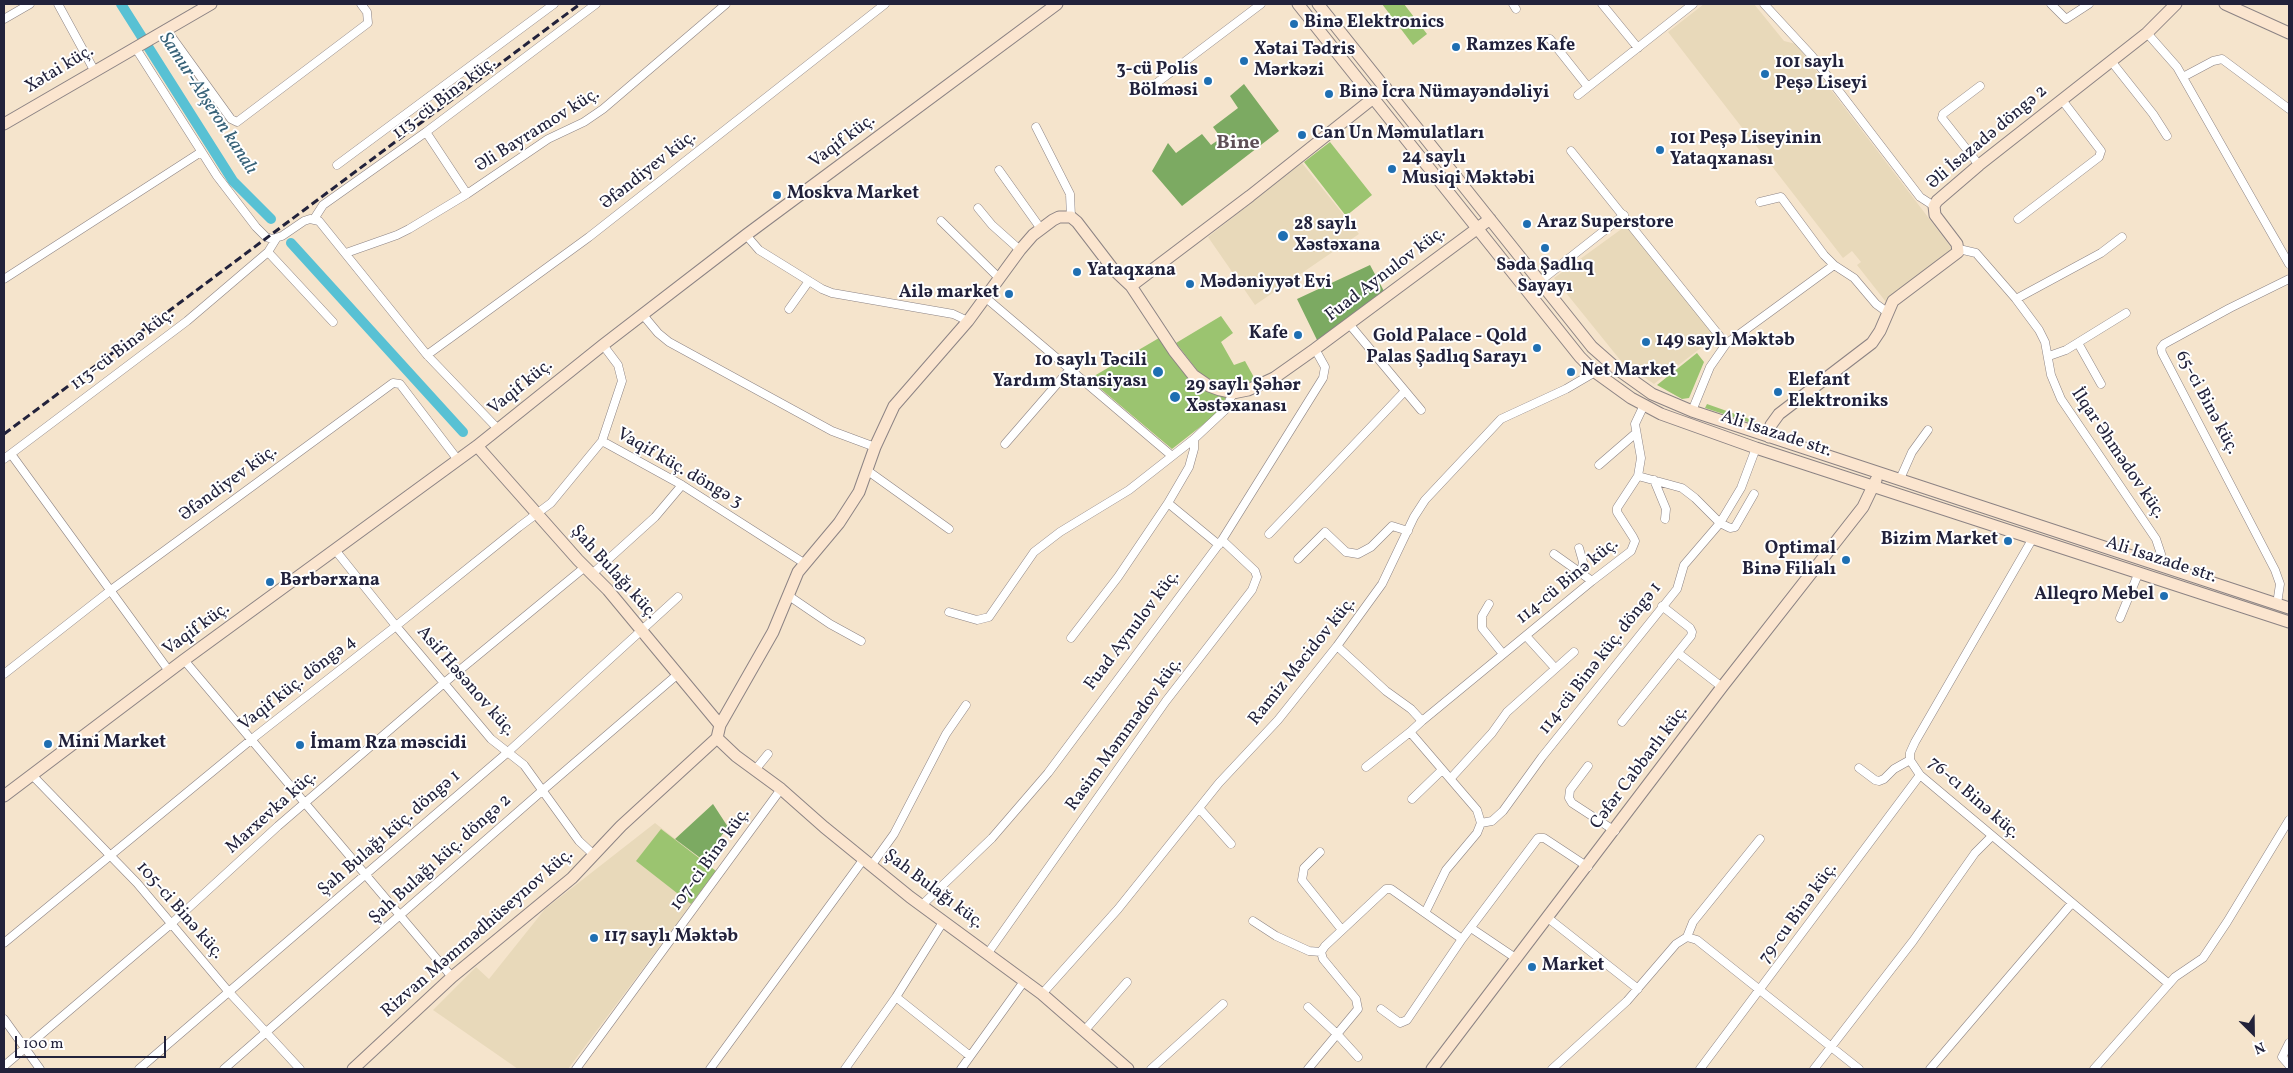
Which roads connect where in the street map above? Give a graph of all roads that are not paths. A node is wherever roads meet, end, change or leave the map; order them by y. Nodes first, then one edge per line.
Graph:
1 (30, 4) edge
2 (58, 4) edge
3 (211, 4) edge
4 (361, 4) edge
5 (596, 4) edge
6 (726, 4) edge
7 (885, 4) edge
8 (1057, 4) edge
9 (1260, 4) edge
10 (1298, 4) edge
11 (1318, 4) edge
12 (1602, 4) edge
13 (1693, 4) edge
14 (1764, 4) edge
15 (2051, 4) edge
16 (2089, 4) edge
17 (2176, 4) edge
18 (2225, 4) edge
19 (549, 5) edge
20 (4, 19) edge
21 (166, 29) junction
22 (2147, 33) junction
23 (2289, 33) edge
24 (1550, 39) dead end
25 (135, 47) junction
26 (1638, 48) junction
27 (2111, 61) junction
28 (94, 70) junction
29 (2183, 77) junction
30 (1383, 84) junction
31 (1980, 86) dead end
32 (1588, 87) junction
33 (1146, 91) dead end
34 (1370, 93) junction
35 (1578, 95) dead end
36 (2062, 100) junction
37 (2289, 109) edge
38 (4, 124) edge
39 (1036, 128) dead end
40 (426, 132) junction
41 (2167, 136) dead end
42 (1571, 151) dead end
43 (201, 152) junction
44 (336, 165) dead end
45 (1979, 165) junction
46 (1000, 170) dead end
47 (467, 194) junction
48 (1760, 202) dead end
49 (1934, 206) junction
50 (978, 208) dead end
51 (1624, 215) junction
52 (1070, 216) junction
53 (314, 219) junction
54 (1490, 219) junction
55 (2018, 219) dead end
56 (941, 221) dead end
57 (1041, 229) junction
58 (1477, 229) junction
59 (746, 235) junction
60 (2122, 237) dead end
61 (276, 239) junction
62 (1959, 249) junction
63 (1020, 250) junction
64 (268, 252) junction
65 (346, 253) junction
66 (2289, 264) edge
67 (1834, 265) junction
68 (999, 278) junction
69 (4, 279) edge
70 (2289, 280) edge
71 (809, 281) junction
72 (1539, 282) junction
73 (1131, 286) junction
74 (986, 298) junction
75 (2016, 299) junction
76 (789, 309) dead end
77 (1887, 312) junction
78 (2126, 313) dead end
79 (643, 314) junction
80 (968, 321) junction
81 (334, 322) dead end
82 (1350, 325) junction
83 (2078, 342) junction
84 (1726, 344) junction
85 (603, 345) junction
86 (1316, 349) junction
87 (427, 355) junction
88 (2049, 356) junction
89 (1070, 369) junction
90 (1595, 372) junction
91 (2101, 384) dead end
92 (1405, 391) junction
93 (1232, 393) junction
94 (1644, 406) junction
95 (1421, 410) dead end
96 (1692, 411) junction
97 (498, 429) junction
98 (1928, 430) dead end
99 (1636, 434) junction
100 (1769, 437) junction
101 (1194, 440) junction
102 (602, 441) junction
103 (1005, 444) dead end
104 (477, 446) junction
105 (875, 447) junction
106 (1756, 448) junction
107 (7, 456) edge
108 (1172, 456) junction
109 (458, 460) junction
110 (1599, 465) dead end
111 (868, 471) junction
112 (1878, 472) junction
113 (1638, 476) junction
114 (1900, 479) junction
115 (1654, 480) junction
116 (682, 485) junction
117 (1874, 486) junction
118 (1754, 494) dead end
119 (1168, 503) junction
120 (537, 514) junction
121 (1665, 519) dead end
122 (1720, 523) junction
123 (950, 529) dead end
124 (1408, 531) junction
125 (1270, 534) dead end
126 (2033, 538) junction
127 (1220, 543) junction
128 (1579, 548) dead end
129 (336, 551) junction
130 (1554, 554) dead end
131 (1298, 560) dead end
132 (804, 563) junction
133 (2158, 563) junction
134 (589, 570) junction
135 (1581, 572) junction
136 (2139, 572) junction
137 (2206, 579) junction
138 (1592, 581) junction
139 (112, 590) junction
140 (2201, 593) junction
141 (789, 596) junction
142 (678, 597) dead end
143 (1489, 604) dead end
144 (2277, 604) junction
145 (1662, 606) junction
146 (2289, 608) edge
147 (949, 612) dead end
148 (2120, 618) dead end
149 (2289, 622) edge
150 (396, 626) junction
151 (641, 631) junction
152 (1526, 636) junction
153 (1072, 638) dead end
154 (862, 641) dead end
155 (1337, 646) junction
156 (1574, 652) dead end
157 (1678, 653) junction
158 (1503, 654) junction
159 (184, 660) junction
160 (1555, 668) junction
161 (169, 671) junction
162 (4, 674) edge
163 (678, 674) junction
164 (444, 683) junction
165 (1722, 687) junction
166 (966, 705) dead end
167 (1422, 721) junction
168 (1622, 722) dead end
169 (720, 725) junction
170 (1410, 732) junction
171 (252, 738) junction
172 (717, 738) junction
173 (508, 752) junction
174 (768, 754) dead end
175 (1910, 760) junction
176 (1588, 766) dead end
177 (1366, 767) dead end
178 (1859, 768) dead end
179 (755, 770) junction
180 (1442, 770) junction
181 (32, 775) junction
182 (1920, 775) junction
183 (1451, 778) junction
184 (781, 789) junction
185 (543, 790) junction
186 (4, 796) edge
187 (1412, 799) dead end
188 (305, 802) junction
189 (1200, 808) junction
190 (2289, 820) edge
191 (1481, 823) junction
192 (1615, 831) junction
193 (1992, 836) junction
194 (1760, 839) dead end
195 (1231, 844) dead end
196 (1320, 852) dead end
197 (593, 854) junction
198 (110, 856) junction
199 (867, 863) junction
200 (1588, 867) junction
201 (366, 875) junction
202 (2072, 902) junction
203 (921, 906) junction
204 (1425, 913) junction
205 (401, 915) junction
206 (1548, 918) junction
207 (1253, 921) dead end
208 (944, 922) junction
209 (172, 923) junction
210 (1471, 928) junction
211 (1342, 930) junction
212 (1687, 936) junction
213 (1462, 939) junction
214 (4, 943) edge
215 (1321, 952) junction
216 (988, 953) junction
217 (1517, 959) junction
218 (452, 976) junction
219 (1024, 980) junction
220 (1127, 982) dead end
221 (2169, 984) junction
222 (1638, 989) junction
223 (1761, 990) junction
224 (228, 991) junction
225 (1042, 994) junction
226 (896, 997) junction
227 (1223, 1004) dead end
228 (1308, 1007) dead end
229 (1381, 1009) dead end
230 (4, 1019) edge
231 (1085, 1030) junction
232 (267, 1032) junction
233 (1337, 1034) junction
234 (2289, 1043) edge
235 (1832, 1047) junction
236 (25, 1048) junction
237 (970, 1056) junction
238 (1358, 1057) dead end
239 (2289, 1065) edge
240 (4, 1066) edge
241 (2098, 1068) edge
242 (40, 1069) edge
243 (140, 1069) edge
244 (224, 1069) edge
245 (300, 1069) edge
246 (354, 1069) edge
247 (576, 1069) edge
248 (710, 1069) edge
249 (845, 1069) edge
250 (961, 1069) edge
251 (1128, 1069) edge
252 (1151, 1069) edge
253 (1308, 1069) edge
254 (1432, 1069) edge
255 (1552, 1069) edge
256 (1700, 1069) edge
257 (1814, 1069) edge
258 (1859, 1069) edge
259 (1930, 1069) edge

1 - 20 street
2 - 28 street
3 - 21 street
4 - 21 street
5 - 40 street, 113-cü Binə küç.
6 - 47 street, Əli Bayramov küç.
7 - 87 street, Əfəndiyev küç.
8 - 59 street, Vaqif küç.
9 - 33 street
10 - 34 street, Ali Isazade str.
11 - 30 street, Ali Isazade str.
12 - 26 street
13 - 26 street
14 - 49 street
15 - 16 street
17 - 22 street, Əli İsazadə döngə 2
18 - 23 street
19 - 44 street
21 - 25 street, Xətai küç.
22 - 27 street, Əli İsazadə döngə 2
22 - 29 street
24 - 32 street
25 - 28 street, Xətai küç.
25 - 43 street
26 - 32 street
27 - 36 street, Əli İsazadə döngə 2
27 - 41 street
28 - 38 street, Xətai küç.
29 - 37 street
29 - 66 street
30 - 34 street
30 - 54 street, Ali Isazade str.
31 - 45 street
32 - 35 street
34 - 58 street, Ali Isazade str.
34 - 73 street
36 - 45 street, Əli İsazadə döngə 2
36 - 55 street
39 - 52 street
40 - 47 street
40 - 53 street, 113-cü Binə küç.
42 - 51 street
43 - 61 street
43 - 69 street
45 - 49 street, Əli İsazadə döngə 2
46 - 57 street
47 - 65 street, Əli Bayramov küç.
48 - 67 street
49 - 62 street, Əli İsazadə döngə 2
50 - 63 street
51 - 72 street
51 - 84 street
52 - 57 street
52 - 73 street
53 - 61 street
53 - 65 street
54 - 58 street, Fuad Aynulov küç.
54 - 72 street, Ali Isazade str.
56 - 68 street
57 - 63 street
58 - 82 street, Fuad Aynulov küç.
58 - 90 street, Ali Isazade str.
59 - 71 street
59 - 79 street, Vaqif küç.
60 - 75 street
61 - 64 street, 113-cü Binə küç.
62 - 75 street, İlqar Əhmədov küç.
62 - 77 street
63 - 68 street
64 - 81 street
64 - 107 street, 113-cü Binə küç.
65 - 87 street
67 - 77 street
67 - 84 street
68 - 74 street
70 - 144 street, 65-ci Binə küç.
71 - 76 street
71 - 80 street
72 - 96 street, Ali Isazade str.
73 - 93 street
74 - 80 street
74 - 89 street
75 - 88 street, İlqar Əhmədov küç.
77 - 100 street
78 - 83 street
79 - 85 street, Vaqif küç.
79 - 105 street
80 - 105 street
82 - 86 street, Fuad Aynulov küç.
82 - 92 street
83 - 88 street
83 - 91 street
84 - 96 street
85 - 97 street, Vaqif küç.
85 - 102 street, Vaqif küç. döngə 3
86 - 93 street, Fuad Aynulov küç.
86 - 127 street, Fuad Aynulov küç.
87 - 97 street
88 - 133 street, İlqar Əhmədov küç.
89 - 103 street
89 - 108 street
90 - 94 street, Ali Isazade str.
90 - 124 street, Ramiz Məcidov küç.
92 - 95 street
92 - 125 street
93 - 101 street
94 - 99 street, 114-cü Binə küç.
94 - 106 street, Ali Isazade str.
96 - 100 street, Ali Isazade str.
97 - 104 street, Vaqif küç.
98 - 114 street
99 - 110 street
99 - 113 street, 114-cü Binə küç.
100 - 112 street, Ali Isazade str.
101 - 108 street
101 - 119 street
102 - 116 street, Vaqif küç. döngə 3
102 - 120 street, Vaqif küç. döngə 4
104 - 109 street, Vaqif küç.
104 - 120 street, Şah Bulağı küç.
105 - 111 street
106 - 117 street, Ali Isazade str.
106 - 122 street, 114-cü Binə küç. döngə 1
107 - 139 street
108 - 147 street
109 - 129 street, Vaqif küç.
109 - 139 street, Əfəndiyev küç.
111 - 123 street
111 - 132 street
112 - 114 street, Ali Isazade str.
112 - 117 street, Cəfər Cabbarlı küç.
113 - 115 street
113 - 138 street, 114-cü Binə küç.
114 - 133 street, Ali Isazade str.
115 - 121 street
115 - 122 street
116 - 132 street, Vaqif küç. döngə 3
116 - 134 street, Marxevka küç.
117 - 126 street, Ali Isazade str.
117 - 165 street, Cəfər Cabbarlı küç.
118 - 122 street
119 - 127 street, Rasim Məmmədov küç.
119 - 153 street
120 - 134 street, Şah Bulağı küç.
120 - 150 street, Vaqif küç. döngə 4
122 - 145 street, 114-cü Binə küç. döngə 1
124 - 131 street
124 - 155 street, Ramiz Məcidov küç.
126 - 136 street, Ali Isazade str.
126 - 175 street, 76-cı Binə küç.
127 - 203 street, Fuad Aynulov küç.
127 - 216 street, Rasim Məmmədov küç.
128 - 135 street
129 - 150 street, Asif Həsənov küç.
129 - 159 street, Vaqif küç.
130 - 135 street
132 - 141 street
133 - 137 street, Ali Isazade str.
134 - 151 street, Şah Bulağı küç.
134 - 164 street, Marxevka küç.
135 - 138 street
136 - 140 street, Ali Isazade str.
136 - 148 street
137 - 140 street
137 - 144 street, Ali Isazade str.
138 - 152 street, 114-cü Binə küç.
139 - 161 street
139 - 162 street, Əfəndiyev küç.
140 - 149 street, Ali Isazade str.
141 - 154 street
141 - 169 street
142 - 151 street, Şah Bulağı küç. döngə 1
143 - 158 street
144 - 146 street, Ali Isazade str.
145 - 157 street
145 - 191 street, 114-cü Binə küç. döngə 1
150 - 164 street, Asif Həsənov küç.
150 - 171 street, Vaqif küç. döngə 4
151 - 163 street, Şah Bulağı küç.
151 - 173 street, Şah Bulağı küç. döngə 1
152 - 158 street, 114-cü Binə küç.
152 - 160 street
155 - 167 street
155 - 189 street, Ramiz Məcidov küç.
156 - 160 street
157 - 165 street
157 - 168 street
158 - 167 street, 114-cü Binə küç.
159 - 161 street, Vaqif küç.
159 - 171 street
160 - 183 street
161 - 181 street, Vaqif küç.
163 - 169 street, Şah Bulağı küç.
163 - 185 street, Şah Bulağı küç. döngə 2
164 - 173 street, Asif Həsənov küç.
164 - 188 street, Marxevka küç.
165 - 192 street, Cəfər Cabbarlı küç.
166 - 199 street
167 - 170 street, 114-cü Binə küç.
169 - 172 street
170 - 177 street, 114-cü Binə küç.
170 - 180 street
171 - 188 street
171 - 198 street, Vaqif küç. döngə 4
172 - 179 street, Şah Bulağı küç.
172 - 197 street, Rizvan Məmmədhüseynov küç.
173 - 185 street, Asif Həsənov küç.
173 - 201 street, Şah Bulağı küç. döngə 1
174 - 179 street
175 - 178 street
175 - 182 street, 76-cı Binə küç.
176 - 192 street
179 - 184 street, Şah Bulağı küç.
180 - 183 street
180 - 187 street
181 - 186 street, Vaqif küç.
181 - 198 street, 105-ci Binə küç.
182 - 193 street, 76-cı Binə küç.
182 - 223 street, 79-cu Binə küç.
183 - 191 street
184 - 199 street, Şah Bulağı küç.
184 - 247 street, 107-ci Binə küç.
185 - 197 street, Asif Həsənov küç.
185 - 205 street, Şah Bulağı küç. döngə 2
188 - 201 street
188 - 209 street, Marxevka küç.
189 - 195 street
189 - 225 street, Ramiz Məcidov küç.
190 - 221 street
191 - 204 street
192 - 200 street, Cəfər Cabbarlı küç.
193 - 202 street, 76-cı Binə küç.
193 - 235 street
194 - 212 street
196 - 211 street
197 - 218 street, Rizvan Məmmədhüseynov küç.
198 - 209 street, 105-ci Binə küç.
198 - 214 street, Vaqif küç. döngə 4
199 - 203 street, Şah Bulağı küç.
199 - 248 street
200 - 206 street, Cəfər Cabbarlı küç.
200 - 210 street
201 - 205 street
201 - 224 street, Şah Bulağı küç. döngə 1
202 - 221 street, 76-cı Binə küç.
202 - 259 street
203 - 208 street, Şah Bulağı küç.
204 - 211 street
204 - 213 street
205 - 218 street
205 - 232 street, Şah Bulağı küç. döngə 2
206 - 217 street, Cəfər Cabbarlı küç.
206 - 222 street
207 - 215 street
208 - 216 street, Şah Bulağı küç.
208 - 226 street
209 - 224 street, 105-ci Binə küç.
209 - 236 street, Marxevka küç.
210 - 213 street
210 - 217 street
211 - 215 street
212 - 222 street
212 - 223 street
213 - 229 street
215 - 233 street
216 - 219 street, Şah Bulağı küç.
217 - 254 street, Cəfər Cabbarlı küç.
218 - 246 street, Rizvan Məmmədhüseynov küç.
219 - 225 street, Şah Bulağı küç.
219 - 237 street
220 - 231 street
221 - 241 street
222 - 255 street
223 - 235 street
223 - 256 street, 79-cu Binə küç.
224 - 232 street, 105-ci Binə küç.
224 - 243 street, Şah Bulağı küç. döngə 1
225 - 231 street, Şah Bulağı küç.
226 - 237 street
226 - 249 street
227 - 252 street
228 - 233 street
230 - 236 street
231 - 251 street, Şah Bulağı küç.
232 - 244 street, Şah Bulağı küç. döngə 2
232 - 245 street, 105-ci Binə küç.
233 - 238 street
233 - 253 street
234 - 239 street
235 - 257 street
235 - 258 street
236 - 240 street, Marxevka küç.
236 - 242 street
237 - 250 street

